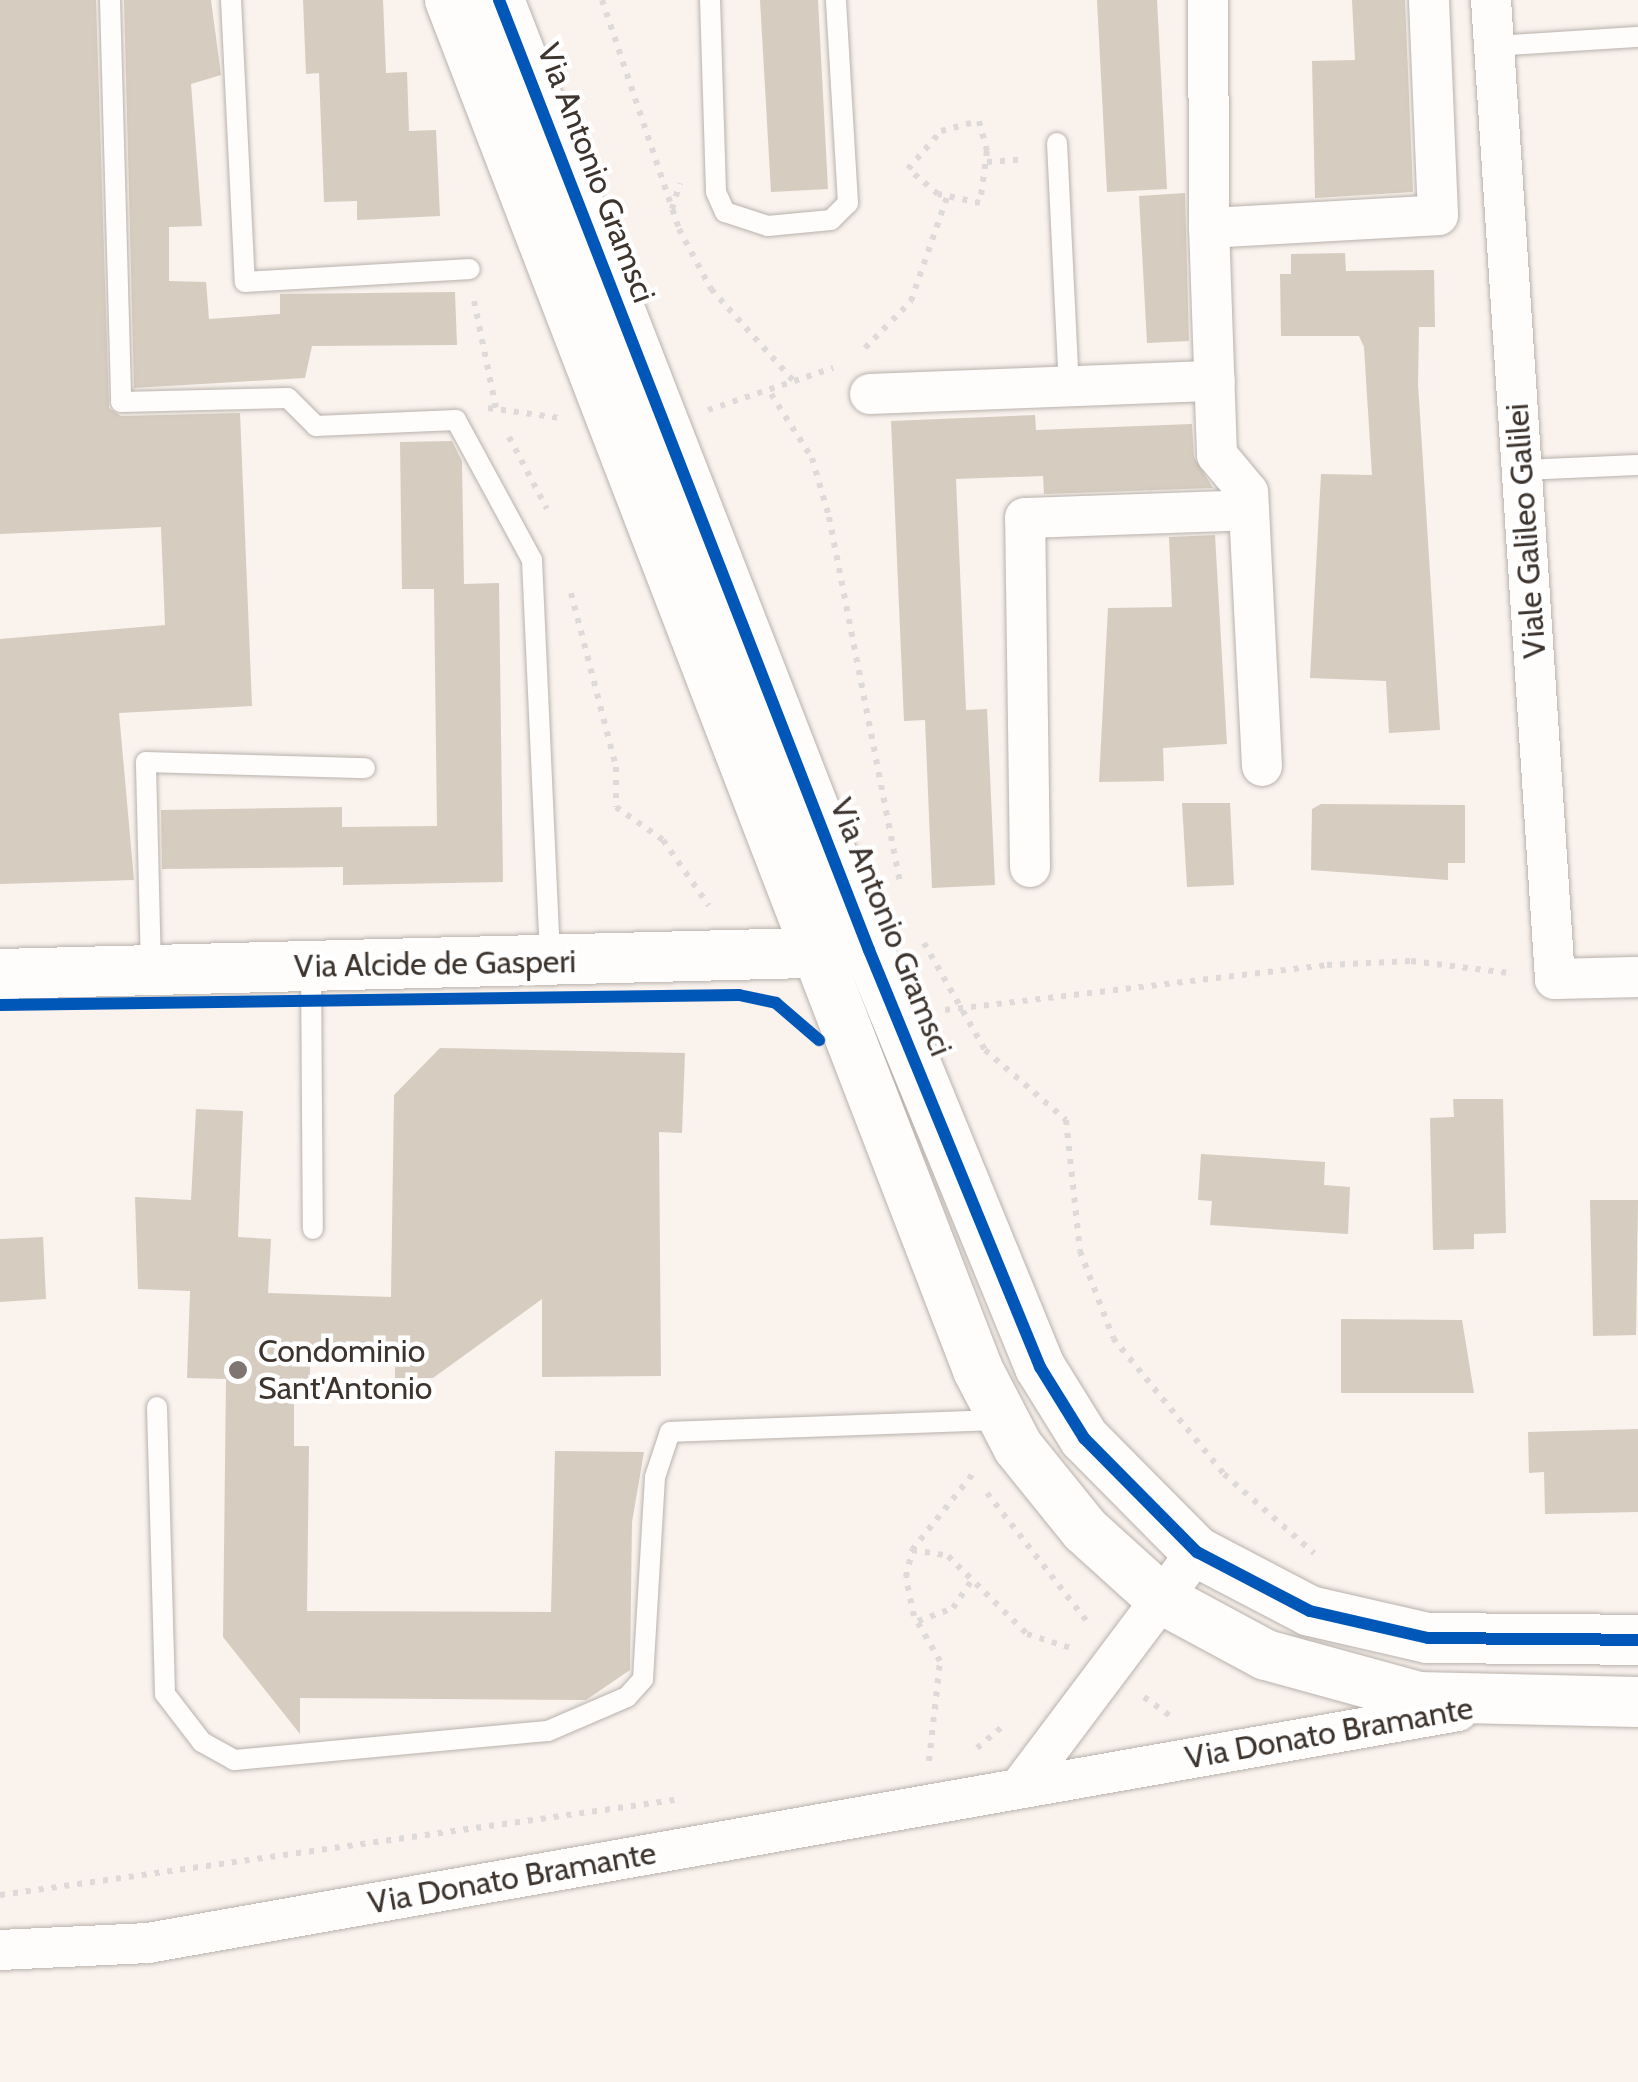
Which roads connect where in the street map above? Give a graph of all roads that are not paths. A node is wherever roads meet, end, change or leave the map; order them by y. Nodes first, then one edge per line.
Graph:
1 (110, 0) edge
2 (231, 0) edge
3 (450, 0) edge
4 (499, 0) edge
5 (710, 0) edge
6 (836, 0) edge
7 (1208, 0) edge
8 (1429, 0) edge
9 (1491, 0) edge
10 (1638, 38) edge
11 (1494, 46) junction
12 (1057, 143) dead end
13 (1209, 228) junction
14 (470, 269) road end
15 (1214, 382) junction
16 (1069, 386) junction
17 (870, 394) dead end
18 (1638, 465) edge
19 (1522, 470) junction
20 (1249, 510) junction
21 (1262, 766) dead end
22 (365, 768) dead end
23 (1030, 866) dead end
24 (869, 950) junction
25 (816, 954) junction
26 (550, 962) junction
27 (311, 966) junction
28 (151, 970) junction
29 (0, 974) edge
30 (1638, 977) edge
31 (314, 1229) dead end
32 (156, 1407) dead end
33 (982, 1421) junction
34 (1196, 1552) junction
35 (1160, 1598) junction
36 (1638, 1640) edge
37 (1638, 1702) edge
38 (1506, 1703) junction
39 (1021, 1786) junction
40 (0, 1950) edge

1 - 26 lane
2 - 14 lane
3 - 25 street
4 - 24 street, Via Antonio Gramsci
5 - 6 lane
7 - 13 street
8 - 13 street
9 - 11 street, Viale Galileo Galilei
10 - 11 lane
11 - 19 street, Viale Galileo Galilei
12 - 16 lane
13 - 15 street
15 - 16 street
15 - 20 street
16 - 17 street
18 - 19 lane
19 - 30 street, Viale Galileo Galilei
20 - 21 street
20 - 23 street
22 - 28 lane
24 - 25 street, Via Alcide de Gasperi
24 - 34 street, Via Antonio Gramsci
25 - 26 street, Via Alcide de Gasperi
25 - 33 street
26 - 27 street, Via Alcide de Gasperi
27 - 28 street, Via Alcide de Gasperi
27 - 31 lane
28 - 29 street, Via Alcide de Gasperi
32 - 33 lane
33 - 35 street
34 - 35 street
34 - 36 street, Via Antonio Gramsci
35 - 38 street
35 - 39 street
37 - 38 street, Via Donato Bramante
38 - 39 street, Via Donato Bramante
39 - 40 street, Via Donato Bramante

